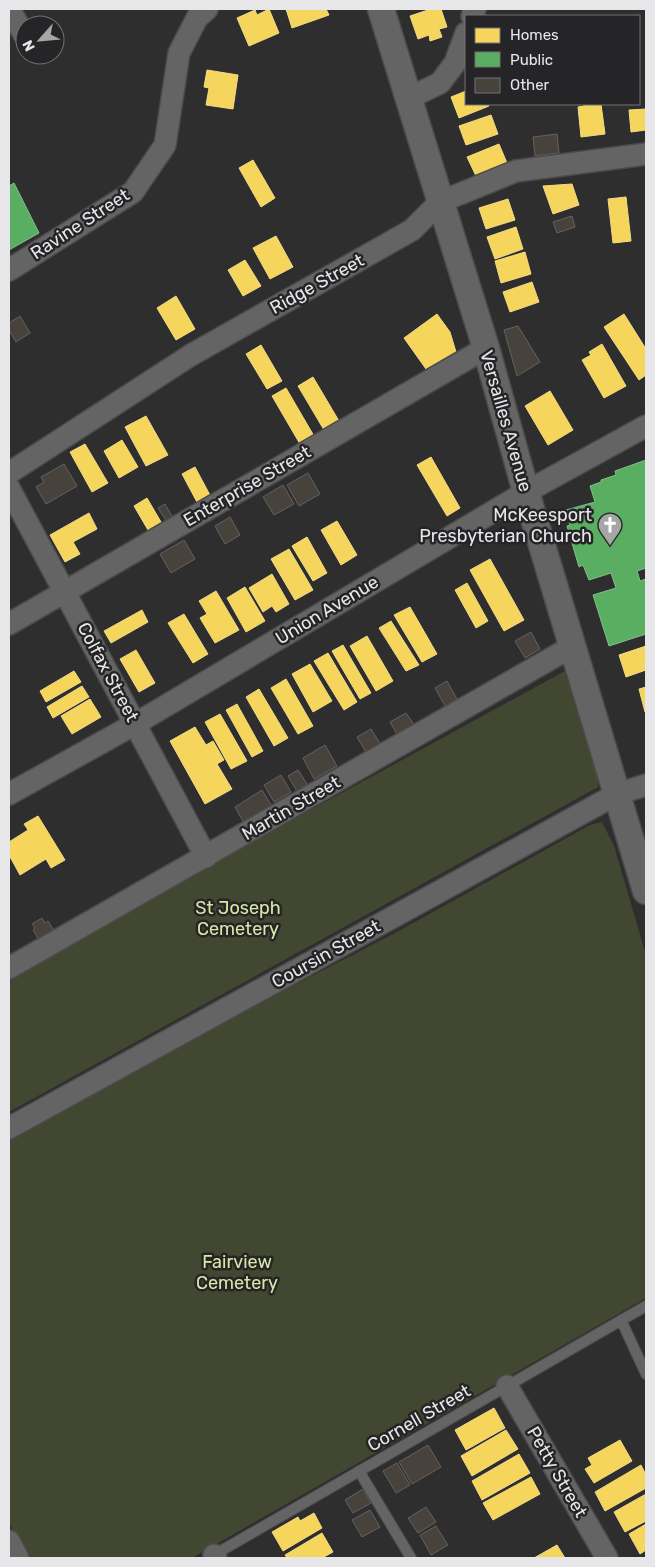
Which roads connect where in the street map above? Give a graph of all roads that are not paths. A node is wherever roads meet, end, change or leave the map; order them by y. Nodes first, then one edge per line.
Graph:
1 (207, 9) edge
2 (381, 9) edge
3 (465, 36) edge
4 (409, 98) junction
5 (646, 154) edge
6 (440, 202) junction
7 (9, 270) edge
8 (486, 348) junction
9 (646, 426) edge
10 (9, 473) edge
11 (9, 488) edge
12 (526, 492) junction
13 (64, 591) junction
14 (9, 624) edge
15 (573, 646) junction
16 (135, 724) junction
17 (646, 785) edge
18 (9, 794) edge
19 (617, 794) junction
20 (206, 857) junction
21 (646, 890) edge
22 (9, 968) edge
23 (9, 1128) edge
24 (646, 1306) edge
25 (621, 1320) junction
26 (646, 1374) edge
27 (507, 1386) junction
28 (359, 1471) junction
29 (9, 1541) edge
30 (213, 1557) edge
31 (18, 1558) edge
32 (411, 1558) edge
33 (607, 1558) edge

1 - 7 street, Ravine Street
2 - 4 street, Versailles Avenue
3 - 4 street
4 - 6 street, Versailles Avenue
5 - 6 street, Ridge Street
6 - 8 street, Versailles Avenue
6 - 10 street, Ridge Street
8 - 12 street, Versailles Avenue
8 - 13 street, Enterprise Street
9 - 12 street, Union Avenue
11 - 13 street, Colfax Street
12 - 15 street, Versailles Avenue
12 - 16 street, Union Avenue
13 - 14 street, Enterprise Street
13 - 16 street, Colfax Street
15 - 19 street, Versailles Avenue
15 - 20 street, Martin Street
16 - 18 street, Union Avenue
16 - 20 street, Colfax Street
17 - 19 street, Coursin Street
19 - 21 street, Versailles Avenue
19 - 23 street, Coursin Street
20 - 22 street, Martin Street
24 - 25 lane, Cornell Street
25 - 26 lane
25 - 27 lane, Cornell Street
27 - 28 lane, Cornell Street
27 - 33 street, Petty Street
28 - 30 lane, Cornell Street
28 - 32 lane
29 - 31 street

